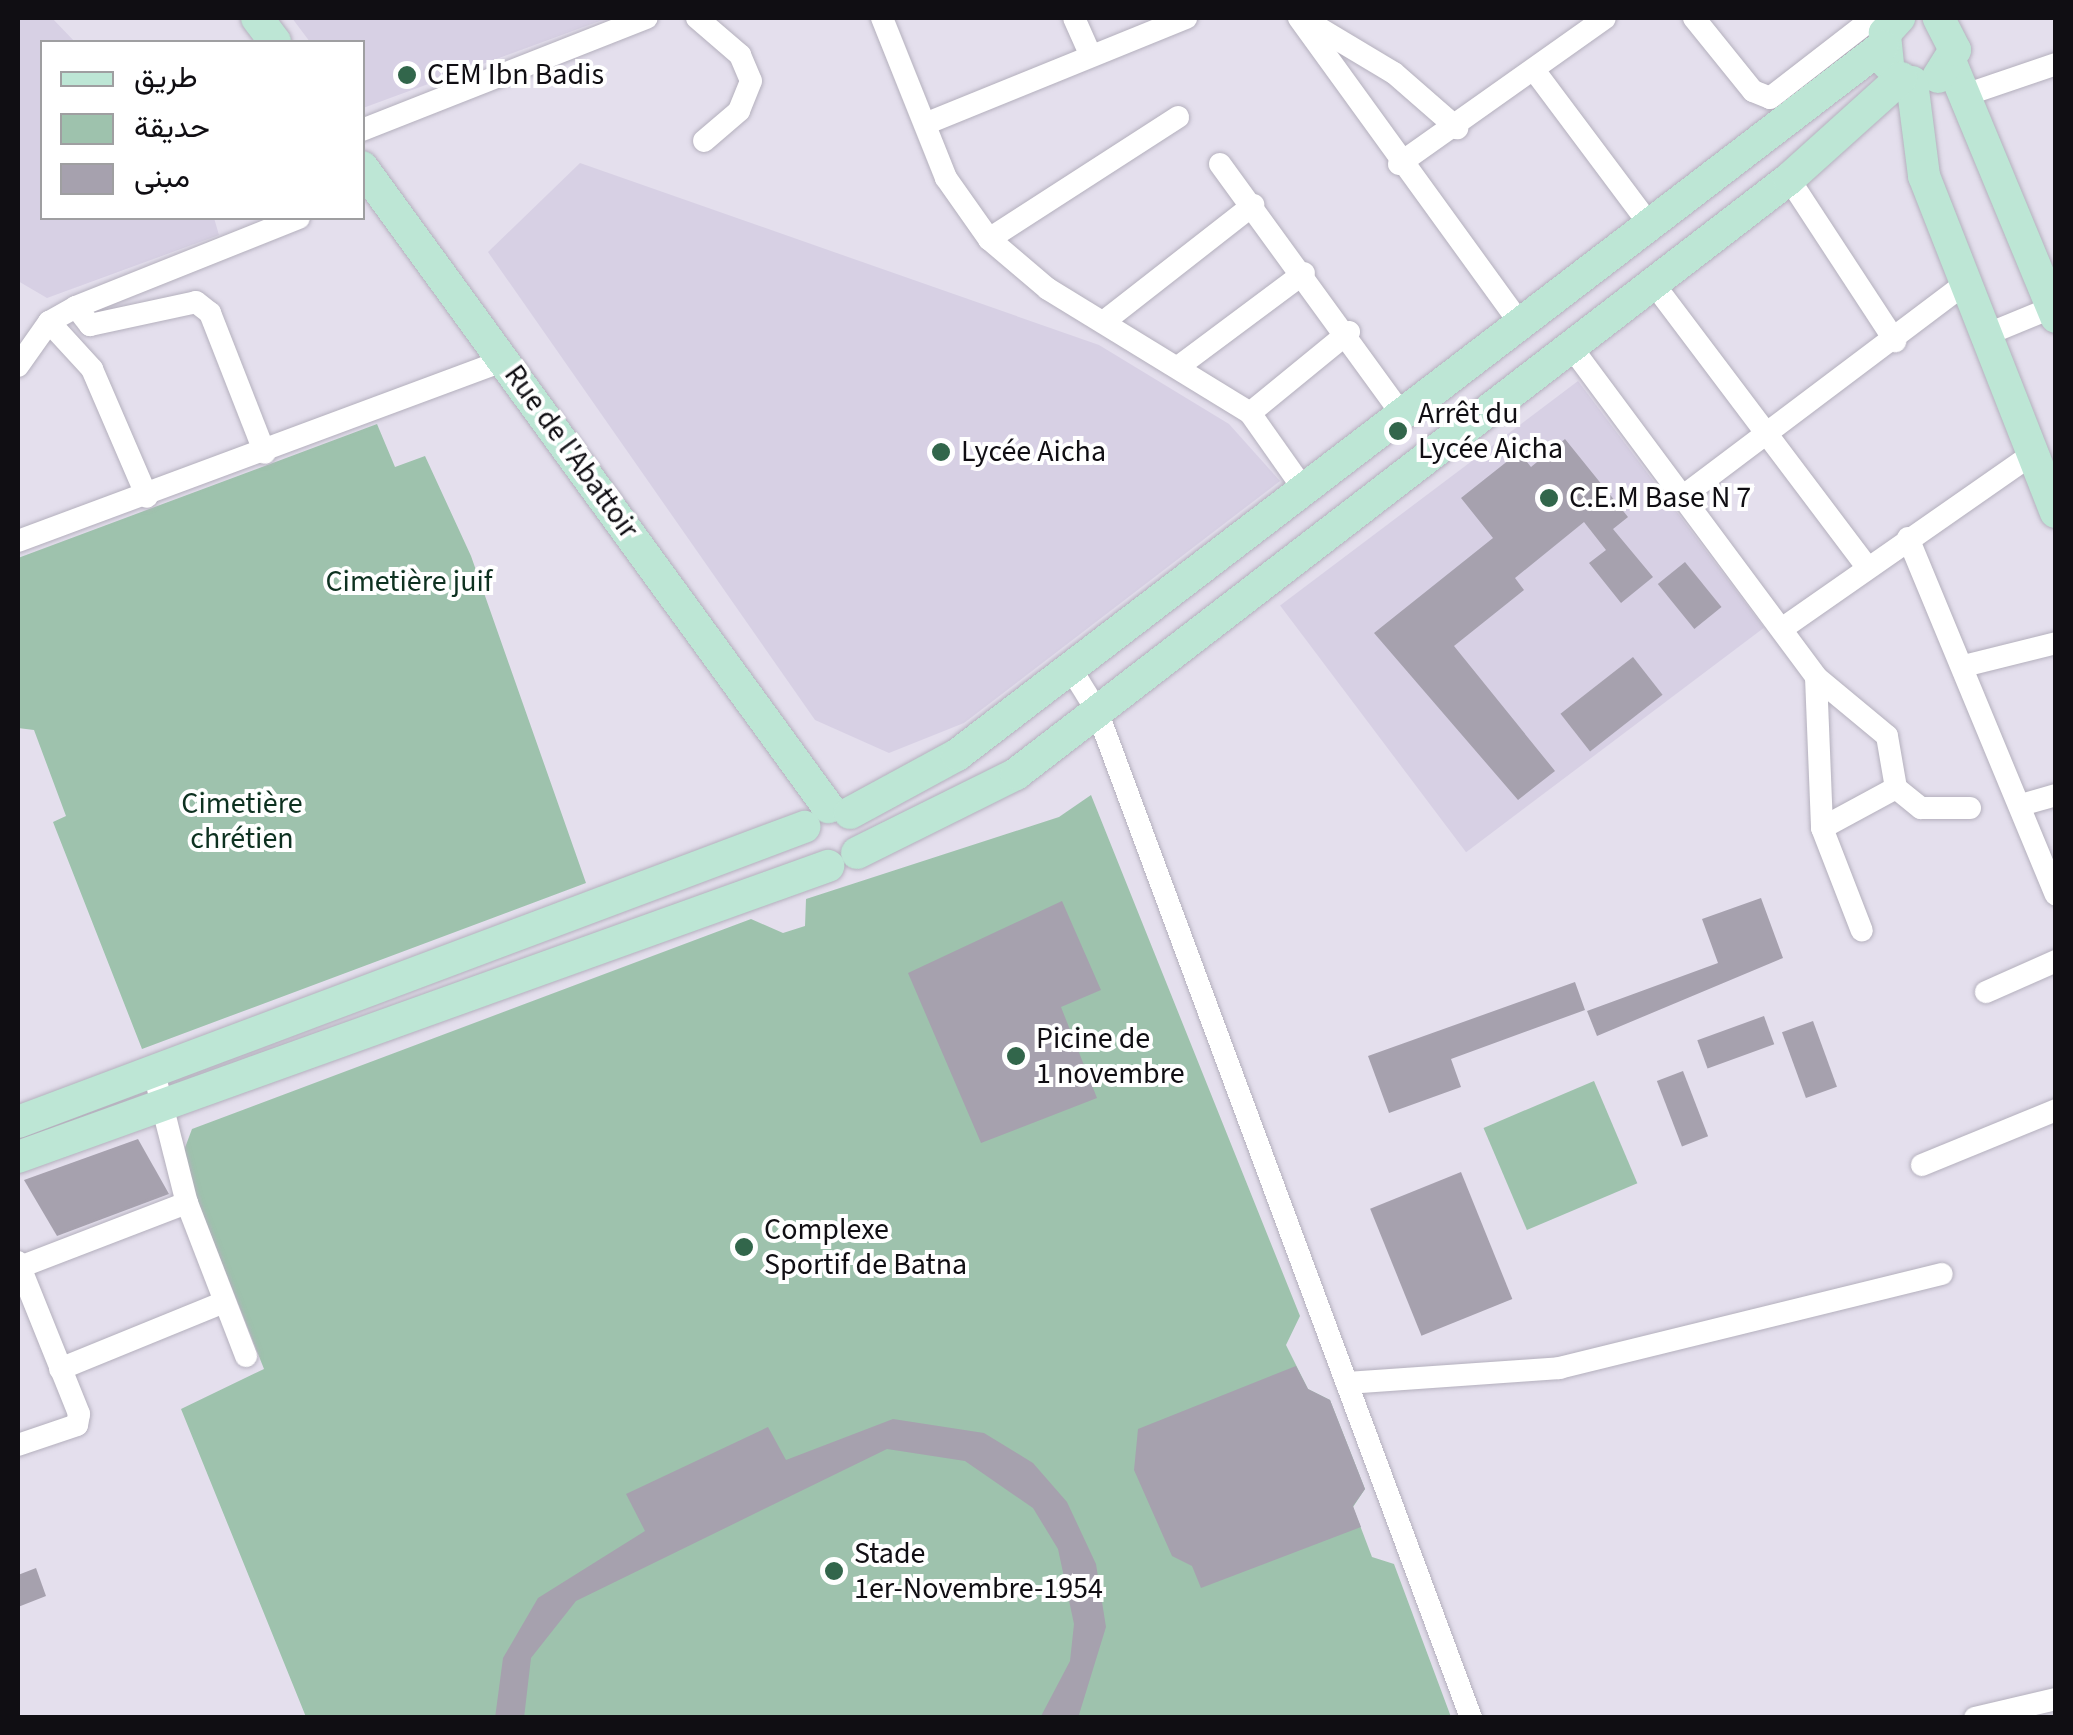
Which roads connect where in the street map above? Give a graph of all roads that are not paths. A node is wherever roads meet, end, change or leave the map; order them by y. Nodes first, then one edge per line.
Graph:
1 (257, 18) edge
2 (646, 18) edge
3 (697, 18) edge
4 (882, 18) edge
5 (1074, 18) edge
6 (1186, 18) edge
7 (1301, 18) edge
8 (1694, 18) edge
9 (1939, 18) edge
10 (1590, 21) edge
11 (1887, 24) edge
12 (274, 40) edge
13 (1090, 54) junction
14 (1951, 63) junction
15 (2056, 64) edge
16 (1536, 74) junction
17 (1907, 80) junction
18 (1971, 94) junction
19 (1178, 118) dead end
20 (925, 124) junction
21 (1456, 128) junction
22 (365, 129) edge
23 (704, 141) dead end
24 (1220, 164) dead end
25 (1399, 164) junction
26 (1789, 180) junction
27 (367, 182) edge
28 (1252, 205) junction
29 (294, 220) edge
30 (1650, 225) junction
31 (989, 239) junction
32 (1304, 273) junction
33 (1653, 283) junction
34 (1966, 283) junction
35 (76, 307) junction
36 (2054, 310) edge
37 (1106, 320) junction
38 (49, 322) junction
39 (1522, 326) junction
40 (1349, 332) junction
41 (1988, 334) junction
42 (1895, 340) junction
43 (1570, 344) junction
44 (505, 360) junction
45 (18, 366) edge
46 (1178, 367) junction
47 (1250, 413) junction
48 (1403, 416) junction
49 (1765, 435) junction
50 (265, 452) junction
51 (2034, 453) junction
52 (1306, 492) junction
53 (1682, 496) junction
54 (147, 497) junction
55 (2056, 512) edge
56 (1908, 538) junction
57 (18, 541) edge
58 (1866, 566) junction
59 (1782, 628) junction
60 (2056, 643) edge
61 (1968, 665) junction
62 (1071, 669) junction
63 (1816, 678) junction
64 (1097, 712) junction
65 (1896, 788) junction
66 (2056, 795) edge
67 (2021, 805) junction
68 (1970, 808) dead end
69 (827, 816) junction
70 (1822, 828) junction
71 (842, 860) junction
72 (2056, 895) edge
73 (1862, 931) dead end
74 (2056, 961) edge
75 (1986, 992) dead end
76 (153, 1069) junction
77 (162, 1107) junction
78 (2056, 1110) edge
79 (18, 1122) edge
80 (18, 1156) edge
81 (1922, 1166) dead end
82 (187, 1202) junction
83 (18, 1264) edge
84 (1942, 1274) dead end
85 (224, 1302) junction
86 (246, 1356) dead end
87 (60, 1369) junction
88 (1347, 1383) junction
89 (18, 1444) edge
90 (2056, 1699) edge
91 (1471, 1718) edge
92 (1975, 1718) edge

1 - 12 street
2 - 22 street
3 - 23 street
4 - 20 street
5 - 13 street
6 - 13 street
7 - 21 street
7 - 25 street
8 - 11 street
9 - 14 street
10 - 16 street
11 - 17 street
11 - 30 street
13 - 20 street
14 - 17 street
14 - 18 street
15 - 18 street
16 - 21 street
16 - 30 street
17 - 26 street
17 - 34 street
18 - 36 street
19 - 31 street
20 - 31 street
21 - 25 street
24 - 28 street
25 - 39 street
26 - 33 street
26 - 42 street
27 - 44 street, Rue de l'Abattoir
28 - 32 street
28 - 37 street
29 - 35 street
30 - 39 street
31 - 37 street
32 - 40 street
32 - 46 street
33 - 43 street
33 - 49 street
34 - 41 street
34 - 42 street
35 - 38 street
35 - 50 street
36 - 41 street
37 - 46 street
38 - 45 street
38 - 54 street
39 - 48 street
40 - 47 street
40 - 48 street
41 - 51 street
42 - 49 street
43 - 53 street
43 - 64 street
44 - 50 street
44 - 69 street, Rue de l'Abattoir
46 - 47 street
47 - 52 street
48 - 52 street
49 - 53 street
49 - 58 street
50 - 54 street
51 - 55 street
51 - 56 street
52 - 62 street
53 - 59 street
54 - 57 street
56 - 58 street
56 - 61 street
58 - 59 street
59 - 63 street
60 - 61 street
61 - 67 street
62 - 64 street
62 - 69 street
63 - 65 street
63 - 70 street
64 - 71 street
64 - 88 street
65 - 68 street
65 - 70 street
66 - 67 street
67 - 72 street
69 - 71 street
69 - 71 street, Rue de l'Abattoir
69 - 76 street
70 - 73 street
71 - 77 street
74 - 75 street
76 - 77 street
76 - 79 street
77 - 80 street
77 - 82 street
78 - 81 street
82 - 83 street
82 - 85 street
83 - 87 street
84 - 88 street
85 - 86 street
85 - 87 street
87 - 89 street
88 - 91 street
90 - 92 street

